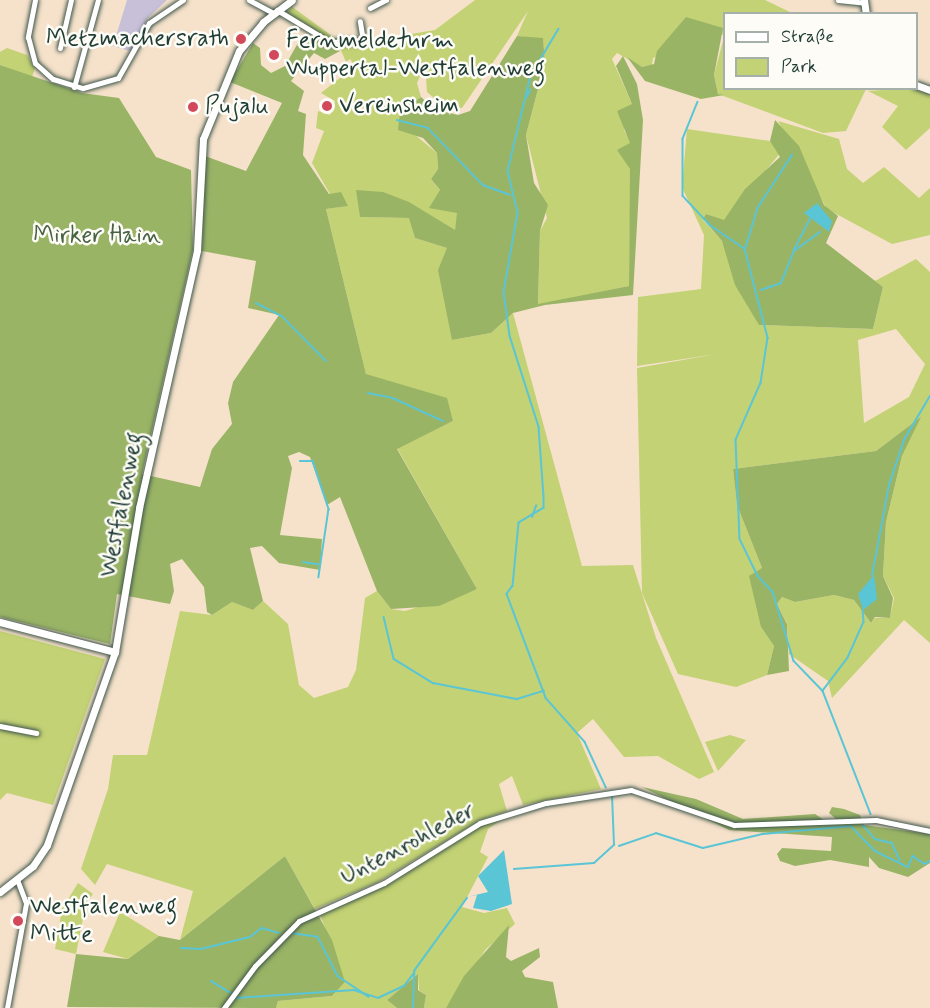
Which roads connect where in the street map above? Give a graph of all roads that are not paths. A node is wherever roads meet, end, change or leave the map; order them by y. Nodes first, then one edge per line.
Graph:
1 (35, 0) edge
2 (71, 0) edge
3 (98, 0) edge
4 (179, 0) edge
5 (249, 0) edge
6 (292, 0) edge
7 (387, 0) edge
8 (838, 0) edge
9 (865, 2) edge
10 (370, 8) dead end
11 (275, 11) junction
12 (360, 21) dead end
13 (60, 48) dead end
14 (74, 87) junction
15 (0, 622) edge
16 (115, 652) junction
17 (0, 726) edge
18 (36, 733) dead end
19 (930, 831) edge
20 (17, 880) junction
21 (0, 892) edge
22 (7, 1008) edge
23 (224, 1008) edge

1 - 14 street
2 - 13 street
3 - 14 street
4 - 14 street
5 - 11 street
6 - 11 street, Westfalenweg
7 - 10 street
8 - 9 street
11 - 12 street
11 - 16 street, Westfalenweg
15 - 16 street
16 - 20 street, Westfalenweg
17 - 18 street
19 - 23 street, Untenrohleder
20 - 21 street, Westfalenweg
20 - 22 street

